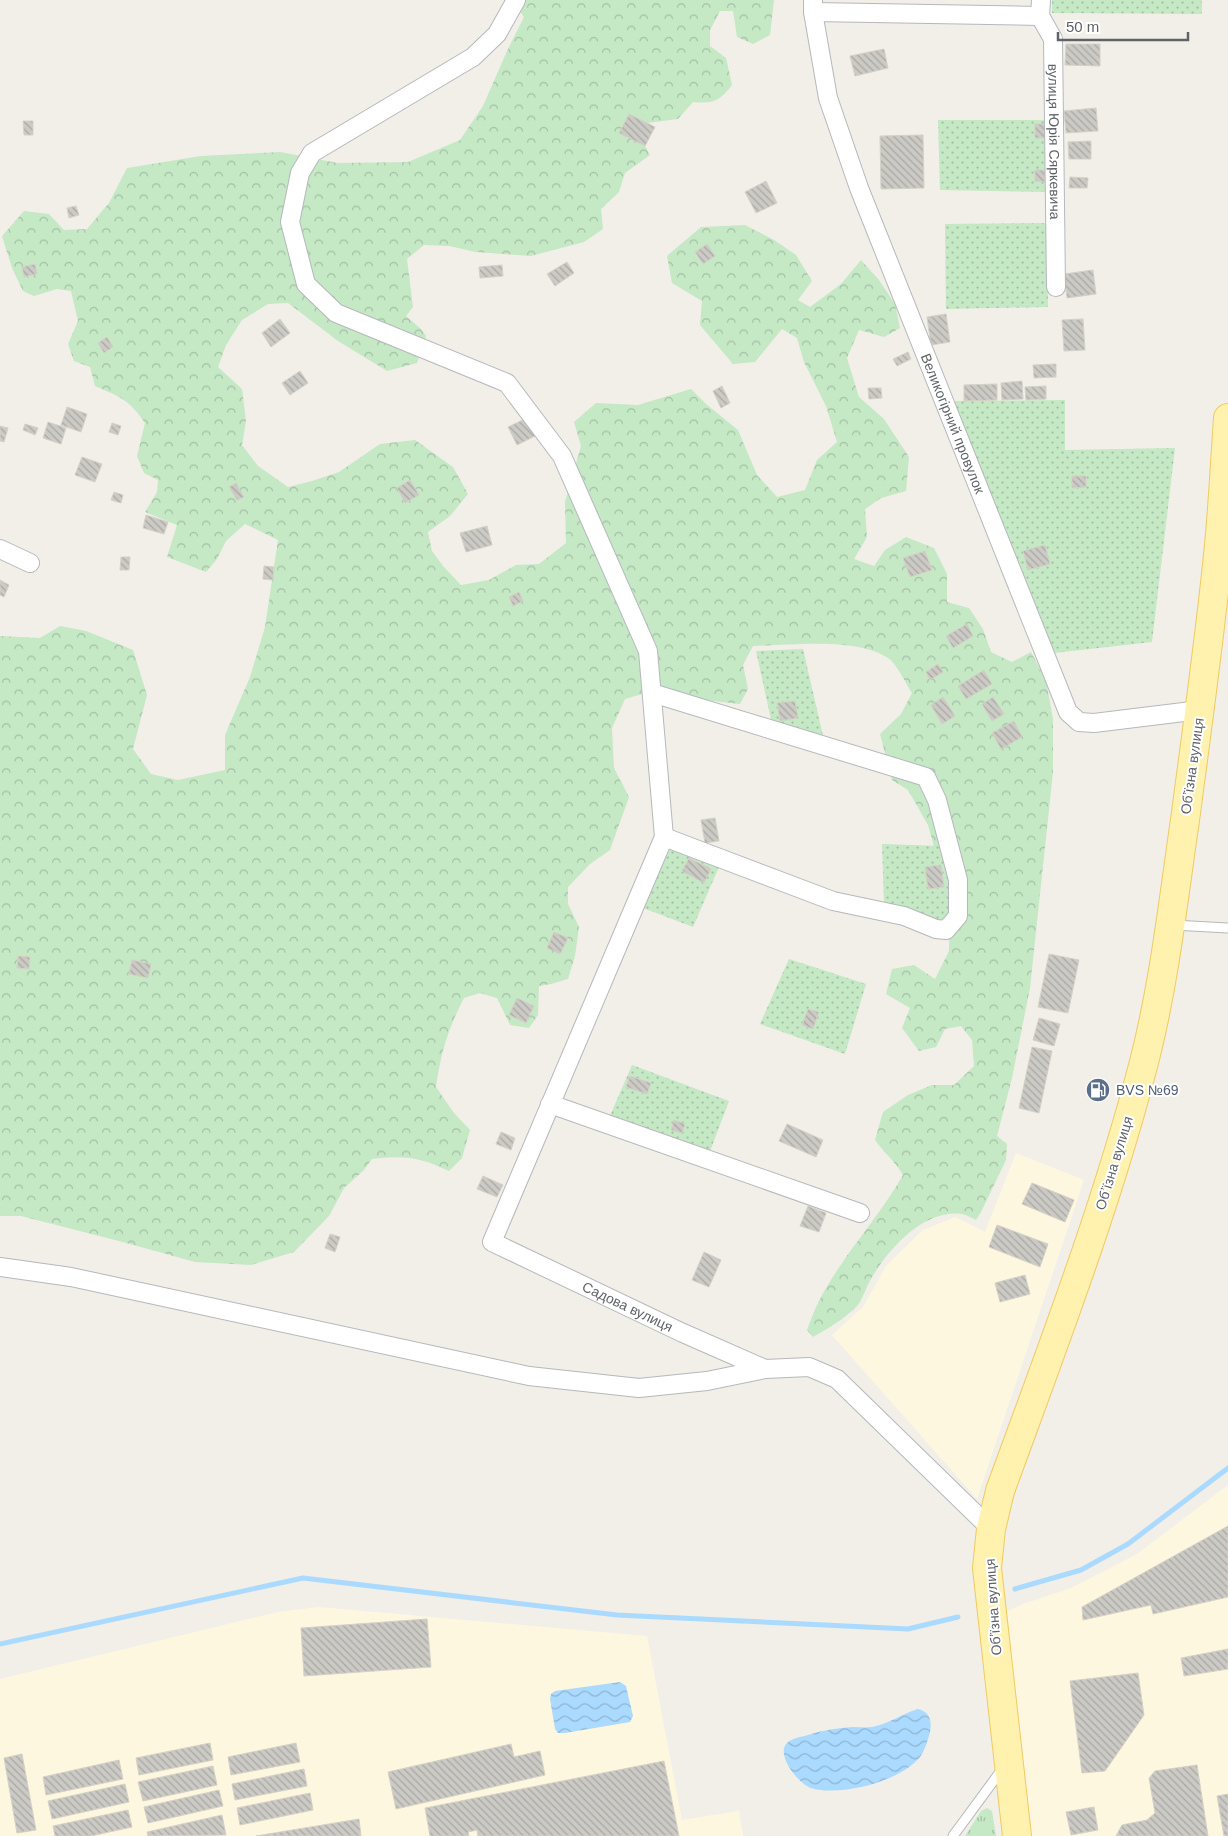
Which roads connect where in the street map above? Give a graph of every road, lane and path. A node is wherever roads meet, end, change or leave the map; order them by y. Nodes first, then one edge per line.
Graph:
1 (516, 0) edge
2 (813, 6) edge
3 (1041, 8) edge
4 (1056, 287) dead end
5 (1228, 418) edge
6 (0, 549) edge
7 (30, 563) dead end
8 (652, 693) junction
9 (1200, 710) junction
10 (664, 837) junction
11 (1171, 925) junction
12 (1228, 928) edge
13 (550, 1104) junction
14 (860, 1213) dead end
15 (0, 1267) edge
16 (765, 1369) junction
17 (992, 1529) junction
18 (1008, 1762) junction
19 (954, 1836) edge
20 (1017, 1836) edge

1 - 8 street
2 - 3 street
2 - 9 street, Великогірний провулок
3 - 4 street, вулиця Юрія Сяркевича
5 - 9 main road, Обʼїзна вулиця
6 - 7 street
8 - 10 street
8 - 10 street
9 - 11 main road, Обʼїзна вулиця
10 - 13 street
11 - 12 lane
11 - 17 main road, Обʼїзна вулиця
13 - 14 street
13 - 16 street, Садова вулиця
15 - 16 street
16 - 17 street
17 - 18 main road, Обʼїзна вулиця
18 - 19 lane
18 - 20 main road, Обʼїзна вулиця

